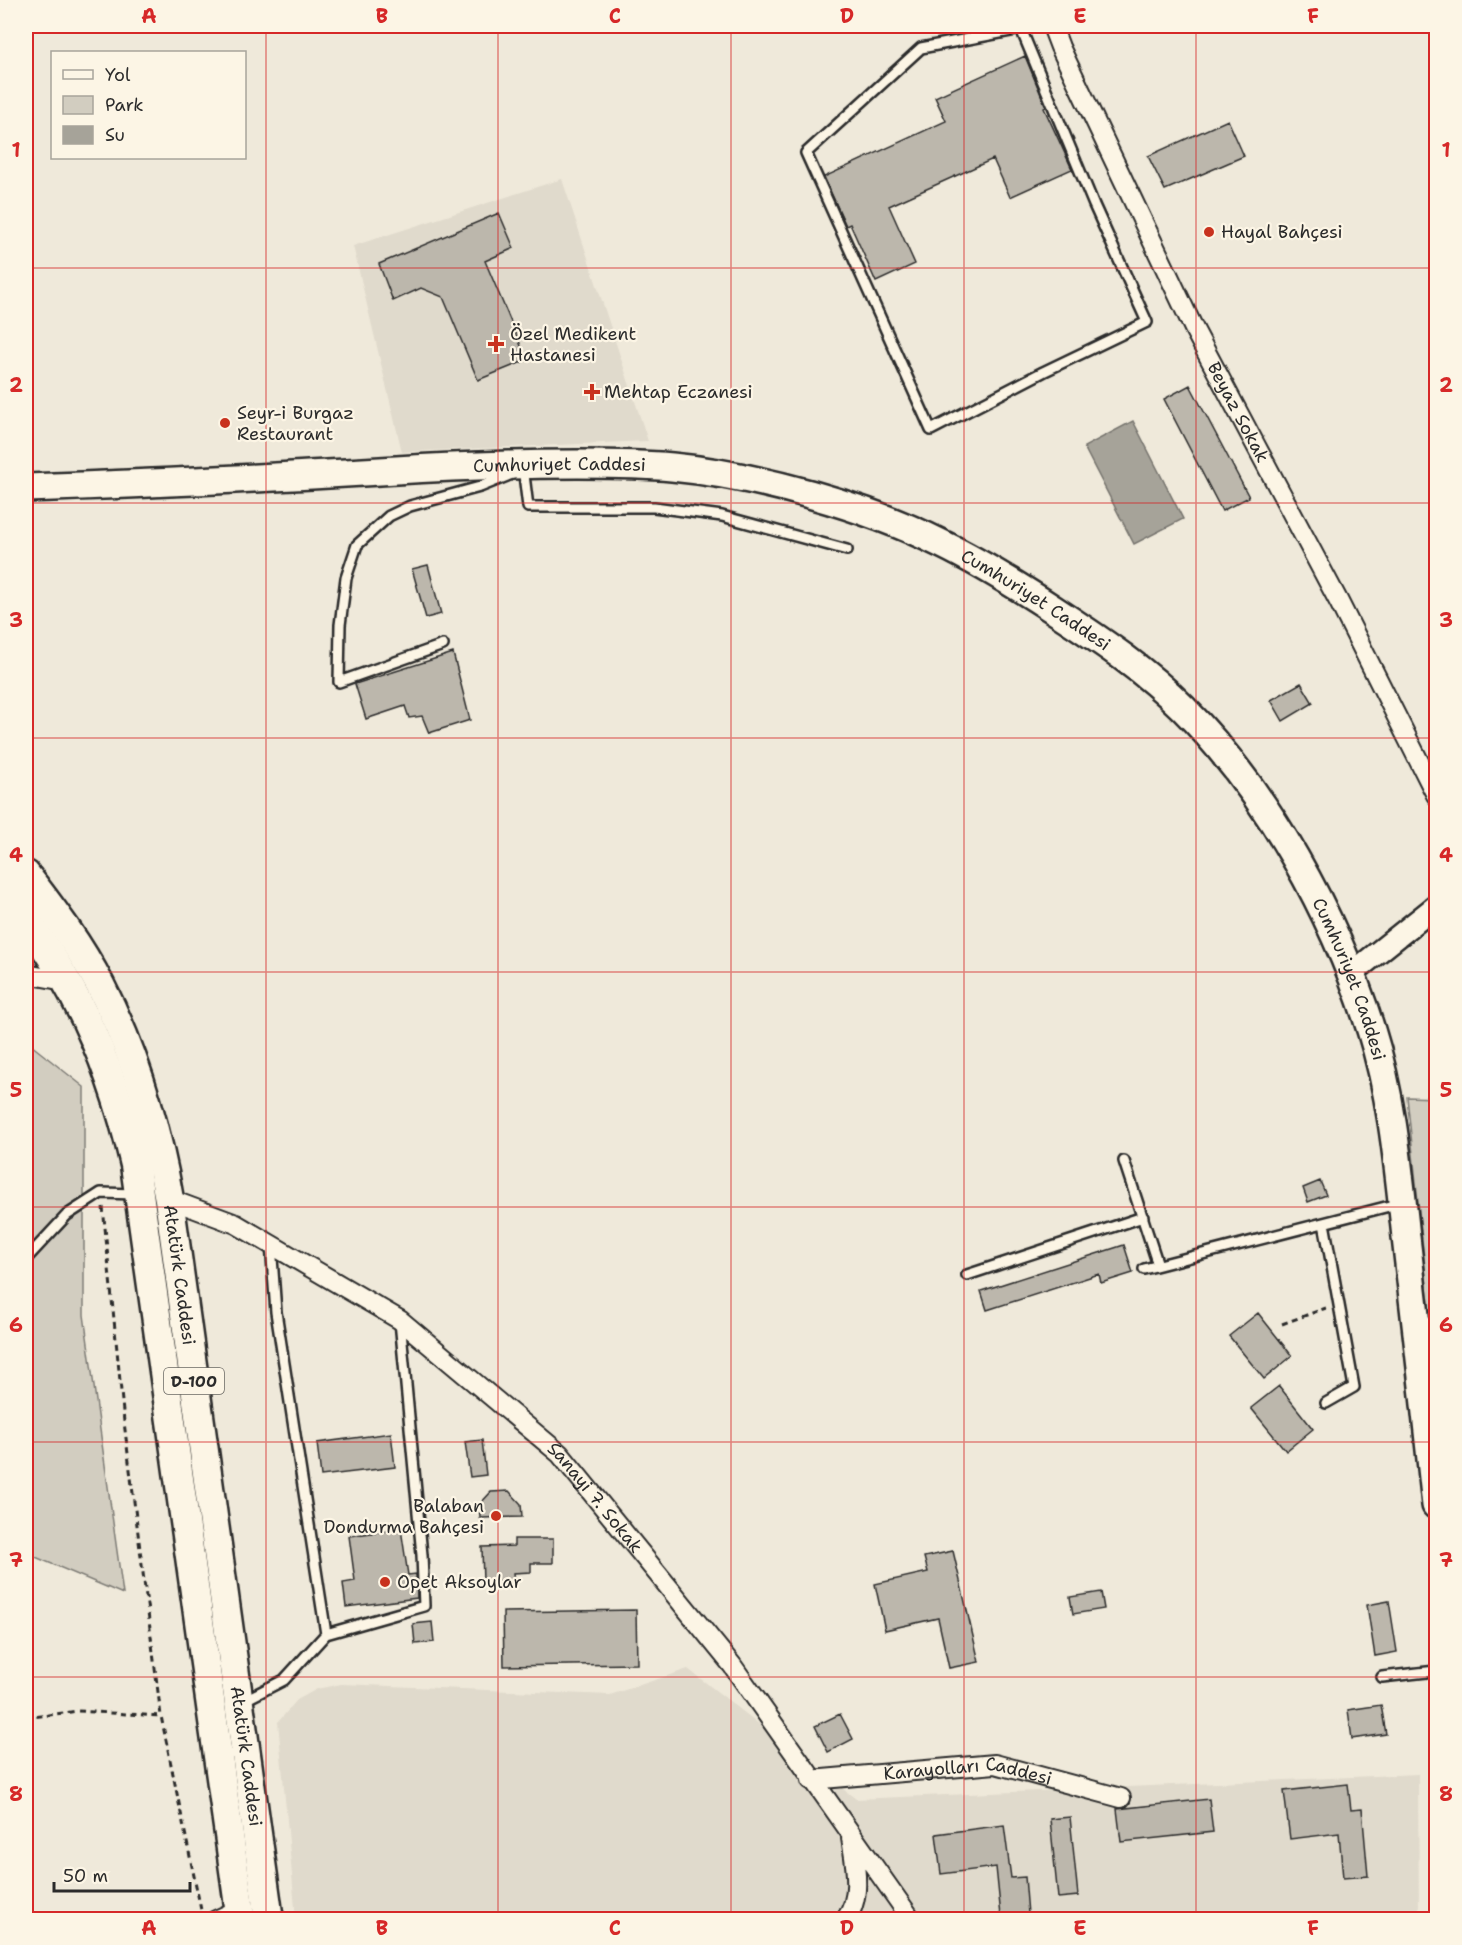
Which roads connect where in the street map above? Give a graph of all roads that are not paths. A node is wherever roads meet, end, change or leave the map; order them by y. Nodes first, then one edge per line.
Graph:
1 (1052, 26) edge
2 (1025, 27) edge
3 (523, 465) junction
4 (26, 488) edge
5 (847, 550) dead end
6 (443, 645) dead end
7 (1437, 795) edge
8 (26, 875) edge
9 (1437, 906) edge
10 (26, 920) edge
11 (26, 974) edge
12 (1351, 974) junction
13 (65, 981) junction
14 (1125, 1161) dead end
15 (140, 1194) junction
16 (169, 1199) junction
17 (1403, 1202) junction
18 (1143, 1218) junction
19 (1324, 1222) junction
20 (271, 1244) junction
21 (26, 1259) edge
22 (1158, 1265) junction
23 (1144, 1269) dead end
24 (967, 1275) dead end
25 (400, 1320) junction
26 (1326, 1403) dead end
27 (1437, 1505) edge
28 (326, 1634) junction
29 (1437, 1671) edge
30 (1382, 1677) dead end
31 (238, 1703) junction
32 (812, 1780) junction
33 (1121, 1798) dead end
34 (851, 1836) junction
35 (232, 1916) edge
36 (269, 1920) edge
37 (845, 1920) edge
38 (912, 1920) edge

1 - 7 street, Beyaz Sokak
2 - 2 lane
3 - 4 main road, Cumhuriyet Caddesi
3 - 5 lane
3 - 6 lane
3 - 12 main road, Cumhuriyet Caddesi
8 - 16 highway, Atatürk Caddesi / D-100
9 - 12 street
10 - 13 highway, Atatürk Caddesi / D-100
11 - 13 street
12 - 17 main road, Cumhuriyet Caddesi
13 - 15 highway, Atatürk Caddesi / D-100
14 - 18 lane
15 - 21 lane
15 - 35 highway, Atatürk Caddesi / D-100
16 - 20 street, Sanayi 7. Sokak
16 - 31 highway, Atatürk Caddesi / D-100
17 - 19 lane
17 - 27 main road, Cumhuriyet Caddesi
18 - 22 lane
18 - 24 lane
19 - 22 lane
19 - 26 lane
20 - 25 street, Sanayi 7. Sokak
20 - 28 lane
22 - 23 lane
25 - 28 lane
25 - 32 street, Sanayi 7. Sokak
28 - 31 lane
29 - 30 lane
31 - 36 highway, Atatürk Caddesi / D-100
32 - 33 street, Karayolları Caddesi
32 - 34 street, Sanayi 7. Sokak
34 - 37 street
34 - 38 street, Sanayi 7. Sokak

